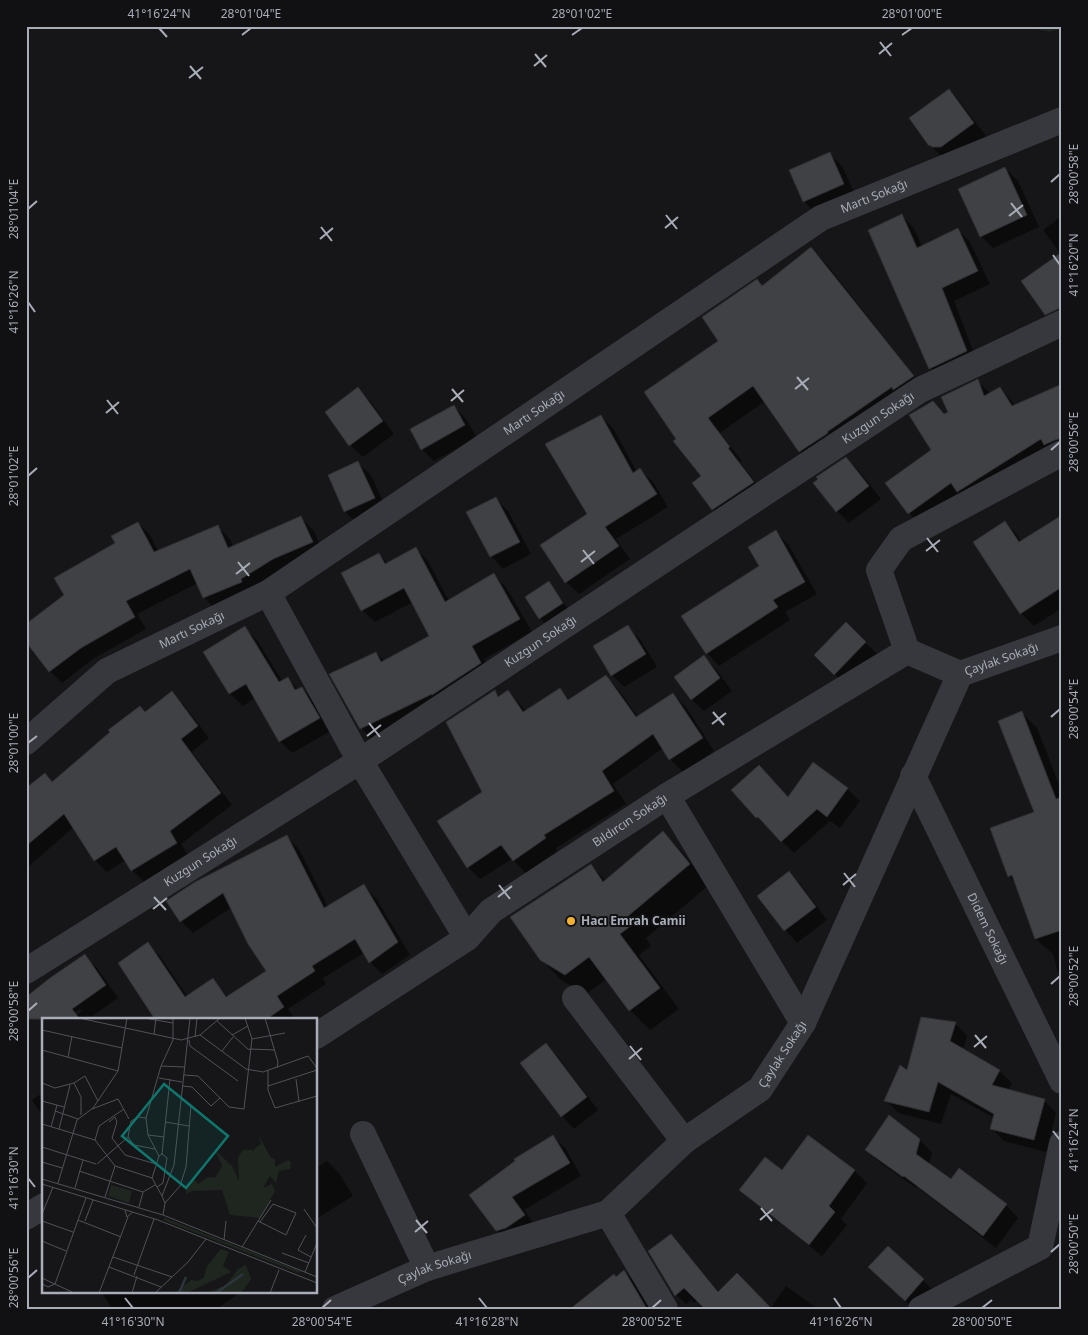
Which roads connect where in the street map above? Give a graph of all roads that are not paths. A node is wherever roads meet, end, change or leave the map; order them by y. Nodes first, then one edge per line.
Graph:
1 (1062, 120) edge
2 (1062, 323) edge
3 (1062, 453) edge
4 (268, 593) junction
5 (1062, 638) edge
6 (907, 651) junction
7 (960, 674) junction
8 (26, 742) edge
9 (360, 761) junction
10 (913, 776) junction
11 (667, 796) junction
12 (467, 938) junction
13 (26, 971) edge
14 (575, 998) dead end
15 (803, 1023) junction
16 (318, 1035) edge
17 (1062, 1081) edge
18 (363, 1134) dead end
19 (684, 1141) junction
20 (1062, 1144) edge
21 (42, 1207) edge
22 (608, 1213) junction
23 (26, 1217) edge
24 (1051, 1249) edge
25 (427, 1268) junction
26 (335, 1309) edge
27 (666, 1309) edge
28 (921, 1309) edge

1 - 4 street, Martı Sokağı
2 - 9 street, Kuzgun Sokağı
3 - 6 street
4 - 8 street, Martı Sokağı
4 - 9 street
5 - 7 street, Çaylak Sokağı
6 - 7 street
6 - 11 street, Bıldırcın Sokağı
7 - 10 street, Çaylak Sokağı
9 - 12 street
9 - 13 street, Kuzgun Sokağı
10 - 15 street, Çaylak Sokağı
10 - 17 street, Didem Sokağı
11 - 12 street, Bıldırcın Sokağı
11 - 15 street
12 - 16 street, Bıldırcın Sokağı
14 - 19 street
15 - 19 street, Çaylak Sokağı
18 - 25 street
19 - 22 street, Çaylak Sokağı
20 - 24 street
21 - 23 street
22 - 25 street, Çaylak Sokağı
22 - 27 street
24 - 28 street
25 - 26 street, Çaylak Sokağı

